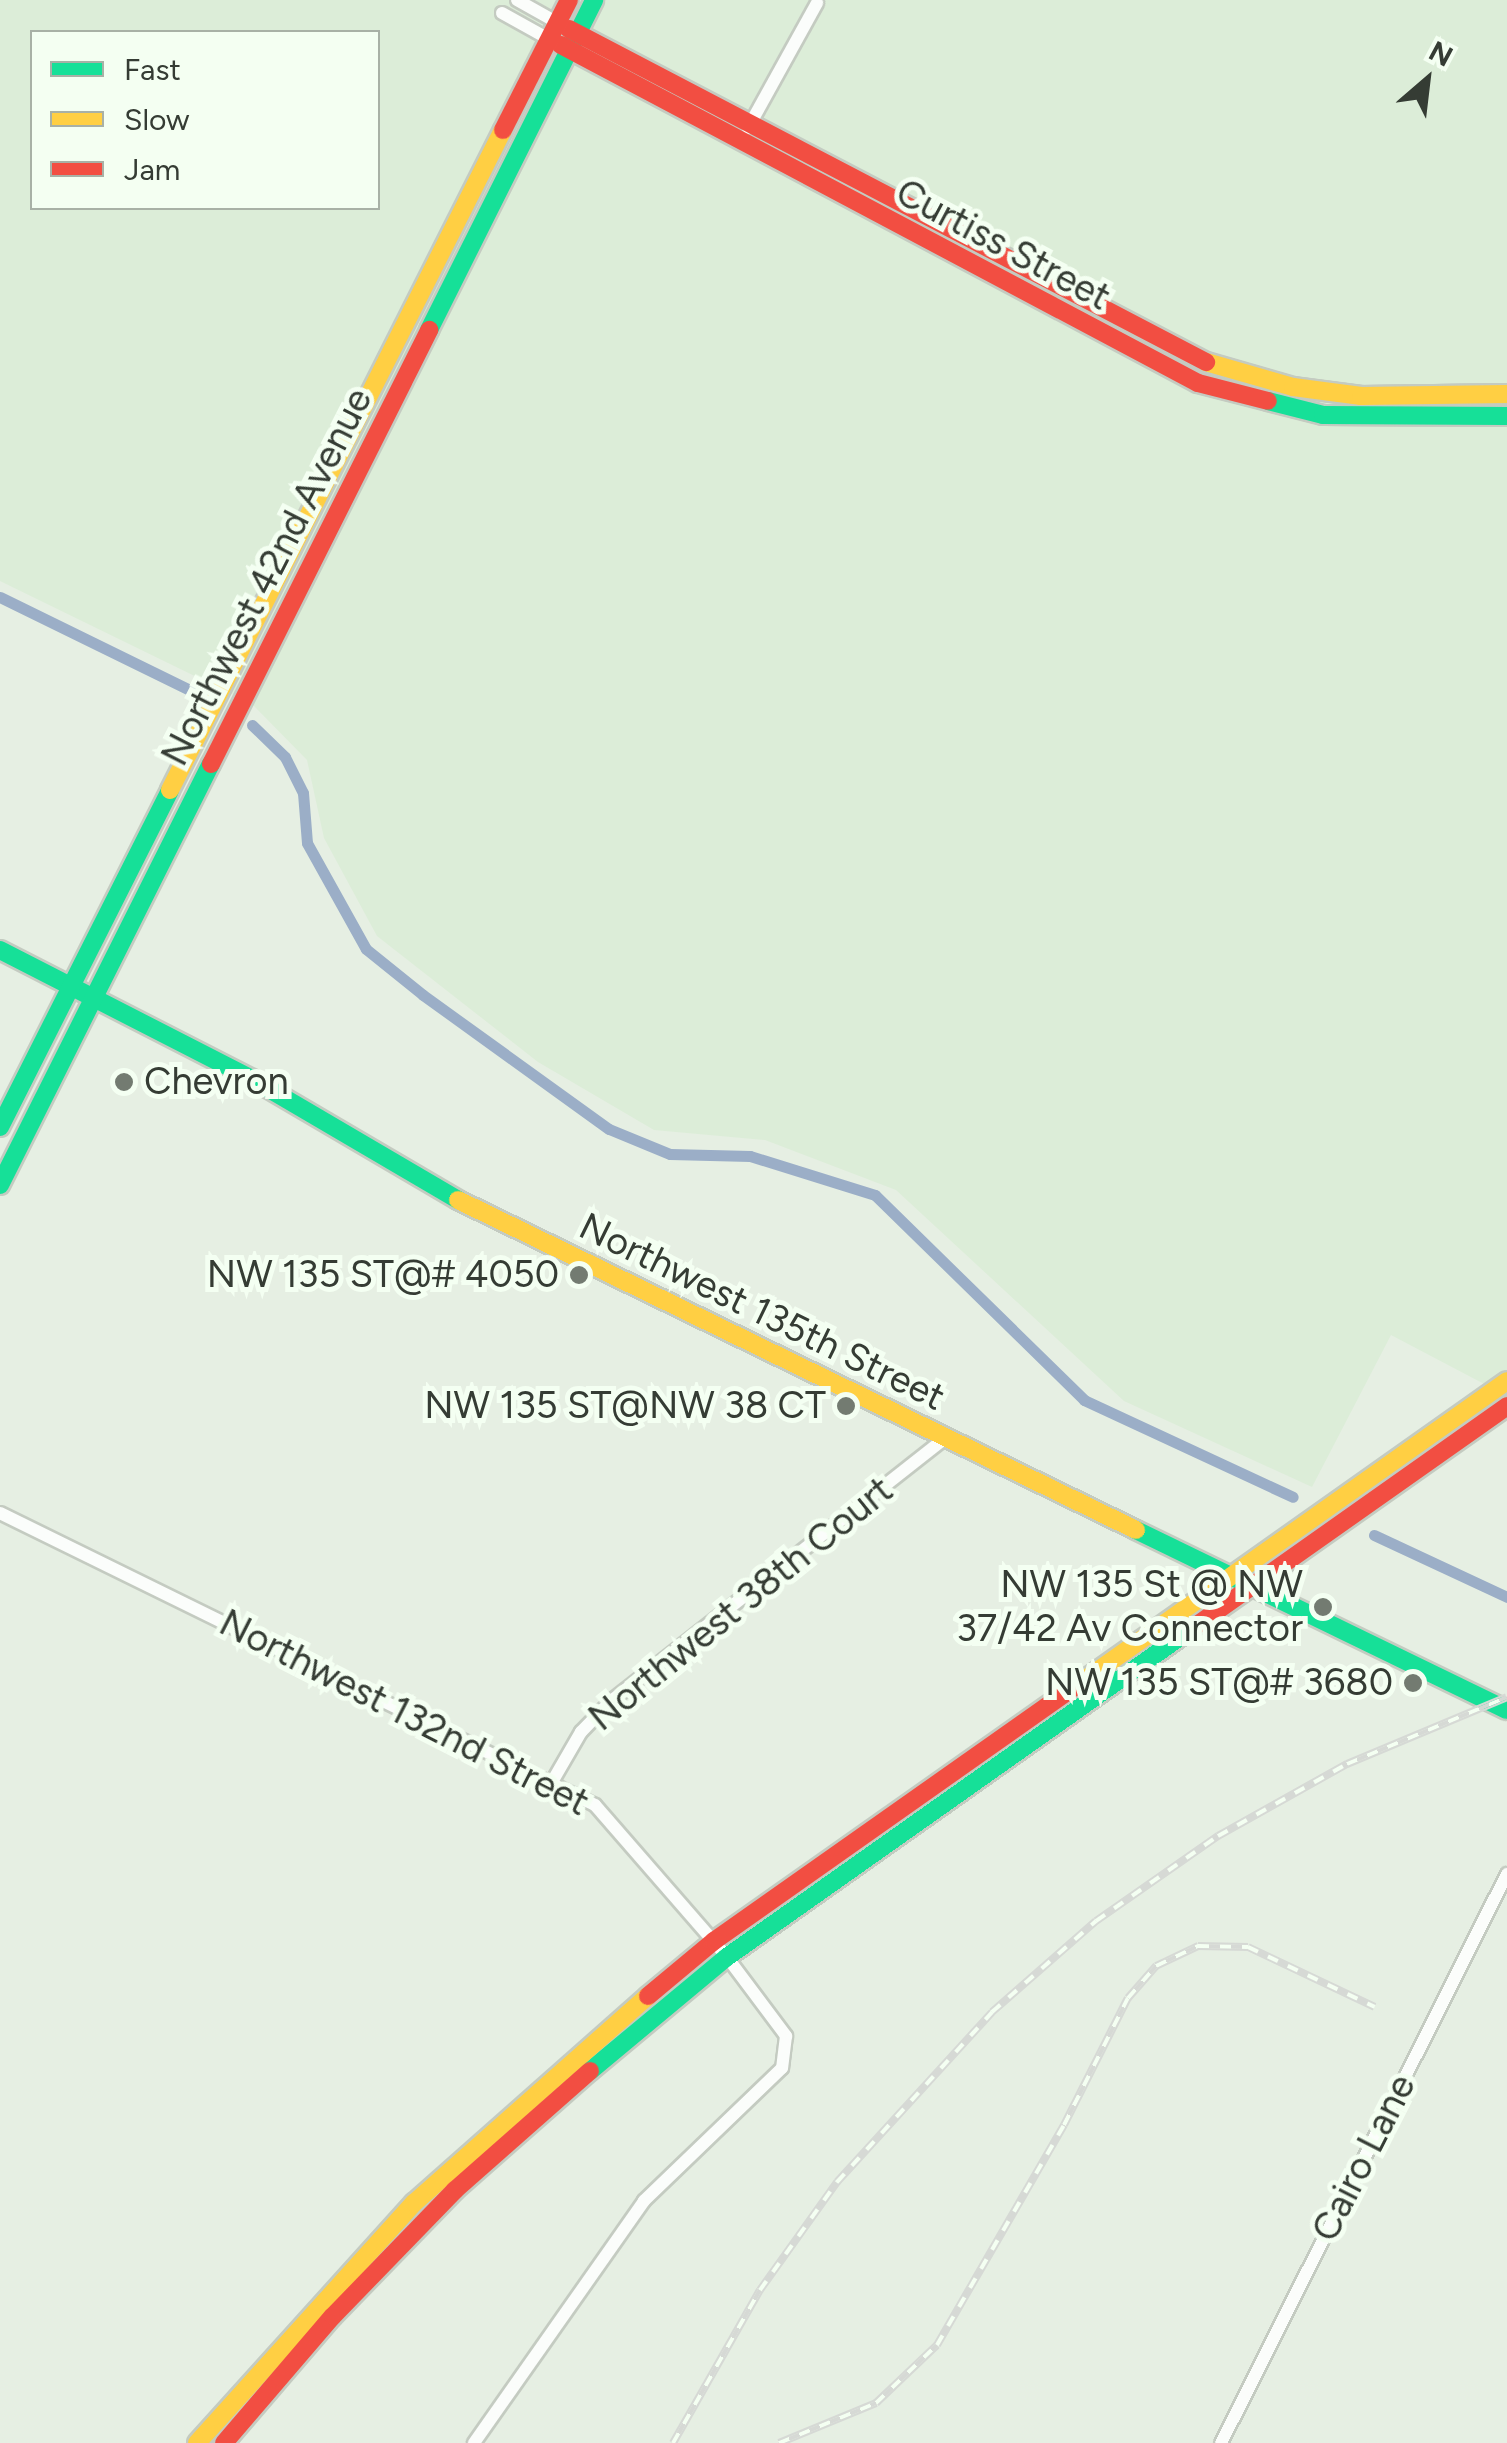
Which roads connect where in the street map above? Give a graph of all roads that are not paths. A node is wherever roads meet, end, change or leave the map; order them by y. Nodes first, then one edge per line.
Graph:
1 (517, 0) edge
2 (570, 0) edge
3 (594, 0) edge
4 (817, 3) dead end
5 (502, 12) dead end
6 (554, 31) junction
7 (574, 42) junction
8 (752, 122) junction
9 (742, 141) junction
10 (389, 357) junction
11 (410, 368) junction
12 (1326, 392) junction
13 (1507, 394) edge
14 (1322, 414) junction
15 (1507, 416) edge
16 (226, 683) junction
17 (245, 692) junction
18 (0, 950) edge
19 (72, 986) junction
20 (91, 995) junction
21 (0, 1126) edge
22 (0, 1185) edge
23 (1507, 1381) edge
24 (1507, 1406) edge
25 (944, 1438) junction
26 (0, 1513) edge
27 (1228, 1578) junction
28 (1250, 1589) junction
29 (1507, 1710) edge
30 (552, 1782) junction
31 (1507, 1874) edge
32 (714, 1941) junction
33 (727, 1957) junction
34 (198, 2443) edge
35 (224, 2443) edge
36 (474, 2443) edge
37 (1221, 2443) edge

1 - 6 street, Curtiss Street
2 - 6 main road, Northwest 42nd Avenue
3 - 7 main road, Northwest 42nd Avenue
4 - 8 street
5 - 6 street, Curtiss Street
6 - 7 main road, Curtiss Street
6 - 10 main road, Northwest 42nd Avenue
7 - 8 main road, Curtiss Street
7 - 9 main road, Curtiss Street
7 - 11 main road, Northwest 42nd Avenue
8 - 9 street
8 - 12 main road, Curtiss Street
9 - 14 main road, Curtiss Street
10 - 11 main road
10 - 16 main road, Northwest 42nd Avenue
11 - 17 main road, Northwest 42nd Avenue
12 - 13 main road, Curtiss Street
12 - 14 main road
14 - 15 main road, Curtiss Street
16 - 17 main road
16 - 19 main road, Northwest 42nd Avenue
17 - 20 main road, Northwest 42nd Avenue
18 - 19 main road, Northwest 135th Street
19 - 20 main road, Northwest 135th Street
19 - 21 main road, Northwest 42nd Avenue
20 - 22 main road, Northwest 42nd Avenue
20 - 25 main road, Northwest 135th Street
23 - 27 main road
24 - 28 main road
25 - 27 main road, Northwest 135th Street
25 - 30 street, Northwest 38th Court
26 - 30 street, Northwest 132nd Street
27 - 28 main road, Northwest 135th Street
27 - 32 main road
28 - 29 main road, Northwest 135th Street
28 - 33 main road
30 - 32 street, Northwest 132nd Street
31 - 37 street, Cairo Lane
32 - 33 street, Northwest 132nd Street
32 - 34 main road
33 - 35 main road
33 - 36 street, Northwest 132nd Street

